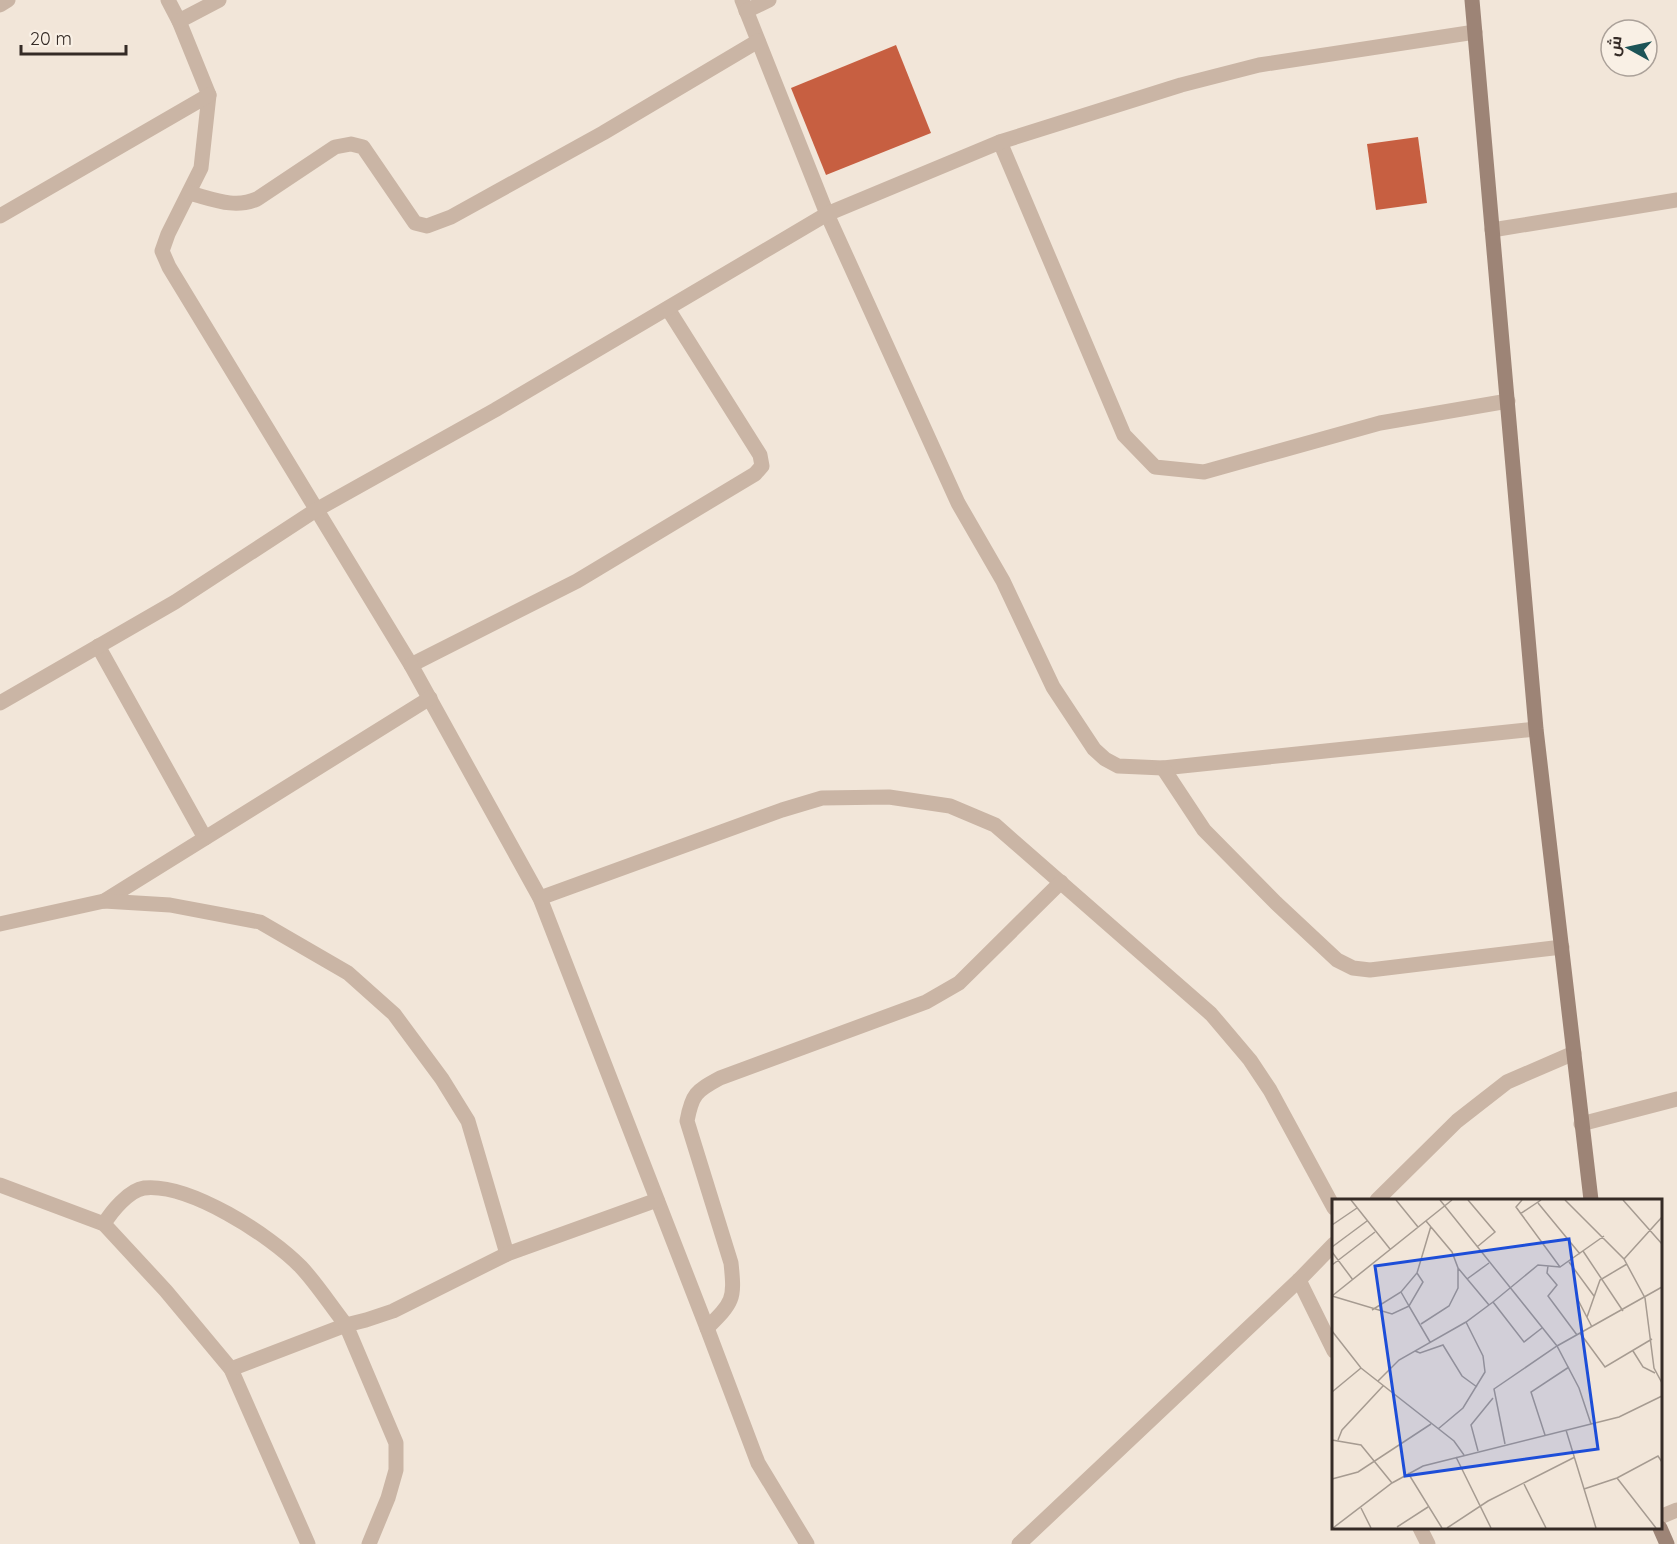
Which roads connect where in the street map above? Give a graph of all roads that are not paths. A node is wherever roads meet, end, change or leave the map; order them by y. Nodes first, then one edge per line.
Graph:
1 (8, 0) edge
2 (168, 0) edge
3 (219, 0) edge
4 (769, 0) edge
5 (1472, 0) edge
6 (0, 5) edge
7 (744, 6) edge
8 (179, 21) junction
9 (1475, 32) junction
10 (758, 41) junction
11 (209, 95) junction
12 (1000, 142) junction
13 (189, 193) junction
14 (1677, 200) edge
15 (827, 214) junction
16 (0, 216) edge
17 (1492, 230) junction
18 (668, 309) junction
19 (1508, 401) junction
20 (316, 510) junction
21 (98, 646) junction
22 (411, 665) junction
23 (430, 698) junction
24 (0, 703) edge
25 (1536, 729) junction
26 (1163, 768) junction
27 (205, 838) junction
28 (1061, 882) junction
29 (540, 898) junction
30 (104, 901) junction
31 (0, 924) edge
32 (1562, 947) junction
33 (1574, 1053) junction
34 (1677, 1099) edge
35 (1581, 1124) junction
36 (0, 1185) edge
37 (1378, 1199) edge
38 (1591, 1199) edge
39 (657, 1200) junction
40 (1332, 1204) edge
41 (104, 1224) junction
42 (1332, 1246) edge
43 (507, 1254) junction
44 (1299, 1280) junction
45 (346, 1324) junction
46 (707, 1328) junction
47 (1332, 1346) edge
48 (231, 1369) junction
49 (1677, 1510) edge
50 (1662, 1516) edge
51 (1421, 1529) edge
52 (1661, 1529) edge
53 (308, 1544) edge
54 (369, 1544) edge
55 (807, 1544) edge
56 (1019, 1544) edge
57 (1428, 1544) edge
58 (1667, 1544) edge

1 - 6 street
2 - 8 street
3 - 8 street
4 - 7 street
5 - 9 main road
7 - 10 street
8 - 11 street
9 - 12 street
9 - 17 main road
10 - 13 street
10 - 15 street
11 - 13 street
11 - 16 street
12 - 15 street
12 - 19 street
13 - 20 street
14 - 17 street
15 - 18 street
15 - 26 street
17 - 19 main road
18 - 20 street
18 - 22 street
19 - 25 main road
20 - 21 street
20 - 22 street
21 - 24 street
21 - 27 street
22 - 23 street
23 - 27 street
23 - 29 street
25 - 26 street
25 - 32 main road
26 - 32 street
27 - 30 street
28 - 29 street
28 - 40 street
28 - 46 street
29 - 39 street
30 - 31 street
30 - 43 street
32 - 33 main road
33 - 35 main road
33 - 37 street
34 - 35 street
35 - 38 main road
36 - 41 street
39 - 43 street
39 - 46 street
41 - 45 street
41 - 48 street
42 - 44 street
43 - 45 street
44 - 47 street
44 - 56 street
45 - 48 street
45 - 54 street
46 - 55 street
48 - 53 street
49 - 50 street
51 - 57 street
52 - 58 main road

